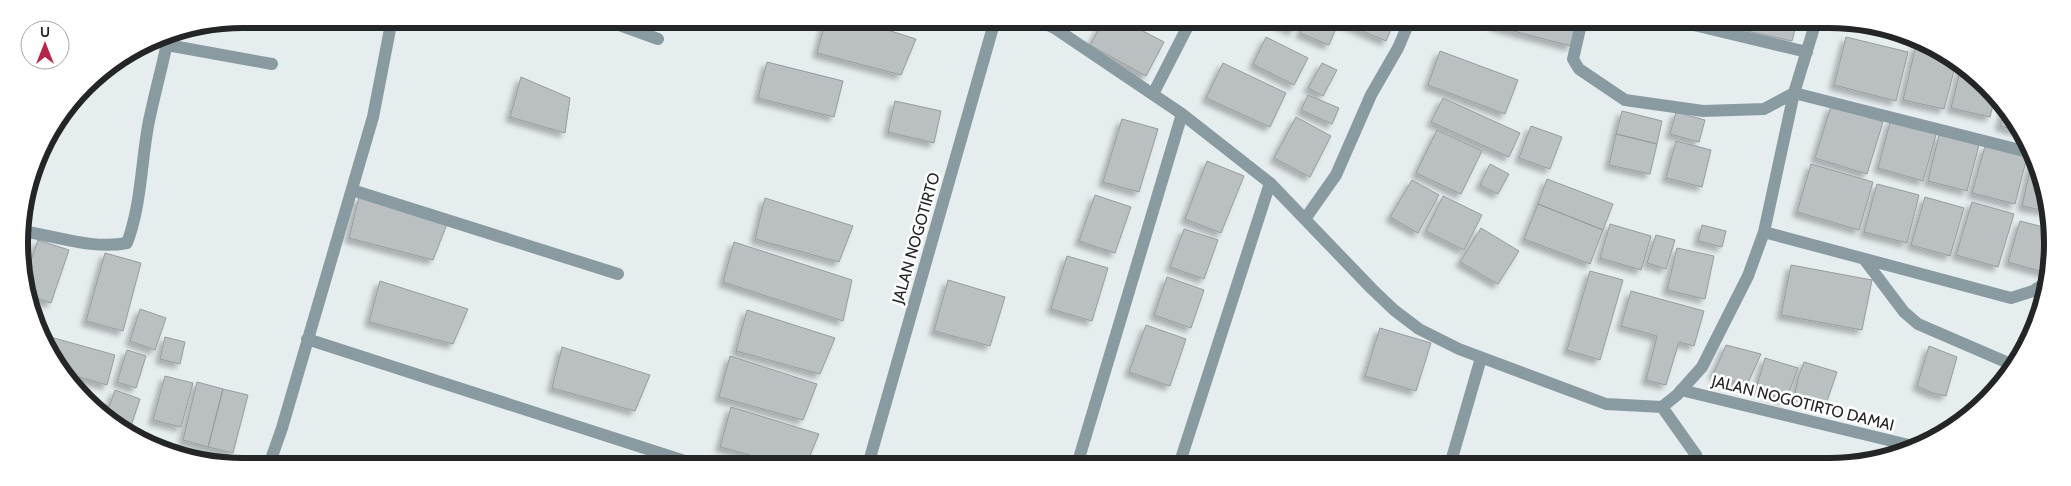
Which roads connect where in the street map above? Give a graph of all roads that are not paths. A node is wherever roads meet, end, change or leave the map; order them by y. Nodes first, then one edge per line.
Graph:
1 (390, 28) edge
2 (628, 28) edge
3 (988, 28) edge
4 (1052, 28) edge
5 (1187, 28) edge
6 (1407, 28) edge
7 (1580, 28) edge
8 (1706, 28) edge
9 (1814, 28) edge
10 (658, 39) dead end
11 (172, 40) edge
12 (167, 42) edge
13 (1807, 52) junction
14 (272, 64) dead end
15 (1794, 92) junction
16 (1153, 94) junction
17 (1182, 114) junction
18 (2022, 151) edge
19 (1270, 184) junction
20 (352, 190) junction
21 (1305, 219) junction
22 (28, 232) edge
23 (1764, 232) junction
24 (1864, 258) junction
25 (618, 274) dead end
26 (2038, 287) edge
27 (308, 339) junction
28 (1481, 358) junction
29 (2007, 363) edge
30 (1681, 390) junction
31 (1662, 407) junction
32 (1905, 444) edge
33 (271, 458) edge
34 (675, 458) edge
35 (870, 458) edge
36 (1079, 458) edge
37 (1181, 458) edge
38 (1452, 458) edge
39 (1697, 458) edge

1 - 20 street
2 - 10 street
3 - 35 street, JALAN NOGOTIRTO
4 - 16 street
5 - 16 street
6 - 21 street
7 - 15 street
8 - 13 street
9 - 13 street
11 - 14 street
12 - 22 street
13 - 15 street
15 - 18 street
15 - 23 street
16 - 17 street
17 - 19 street
17 - 36 street
19 - 21 street
19 - 37 street
20 - 25 street
20 - 27 street
21 - 28 street
23 - 24 street
23 - 30 street
24 - 26 street
24 - 29 street
27 - 33 street
27 - 34 street
28 - 31 street
28 - 38 street
30 - 31 street
30 - 32 street, JALAN NOGOTIRTO DAMAI
31 - 39 street

